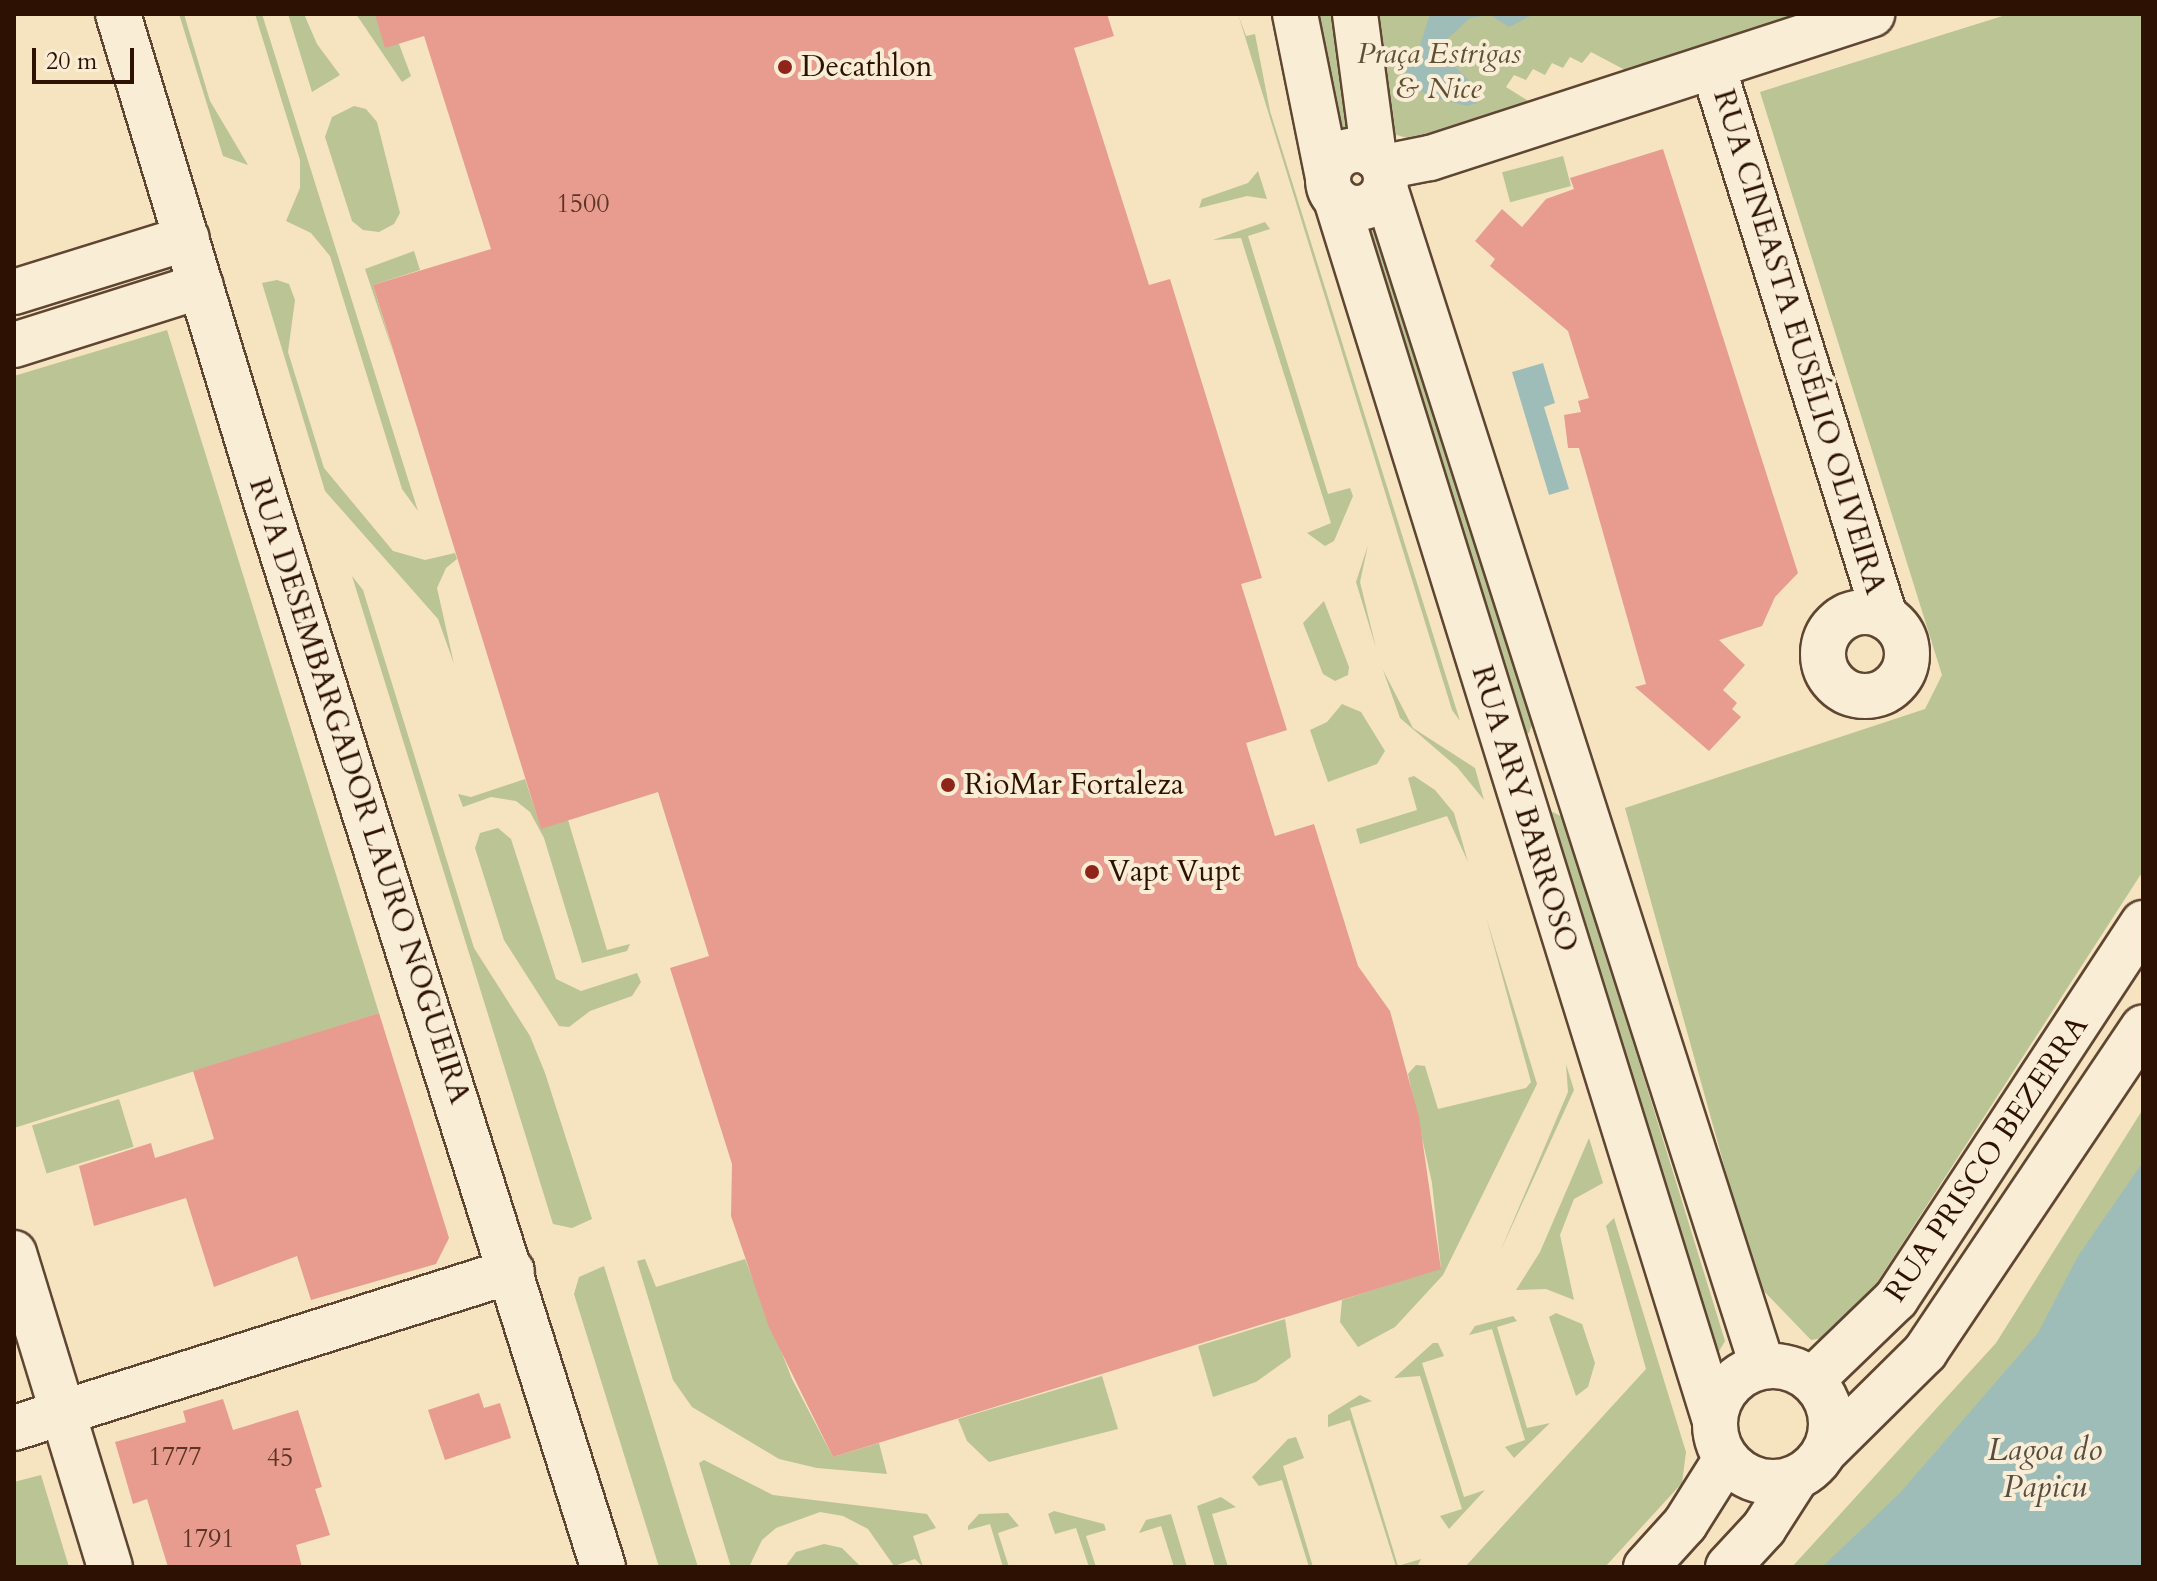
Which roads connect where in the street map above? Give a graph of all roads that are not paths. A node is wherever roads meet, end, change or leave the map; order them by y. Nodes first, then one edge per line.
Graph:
1 (118, 14) edge
2 (1295, 14) edge
3 (1355, 14) edge
4 (1872, 14) edge
5 (1713, 67) junction
6 (1381, 170) junction
7 (1332, 188) junction
8 (187, 238) junction
9 (201, 286) junction
10 (14, 292) edge
11 (14, 345) edge
12 (1885, 617) dead end
13 (1569, 772) junction
14 (1517, 780) junction
15 (2143, 923) edge
16 (2143, 1028) edge
17 (14, 1253) edge
18 (512, 1271) junction
19 (1762, 1365) junction
20 (1812, 1380) junction
21 (64, 1412) junction
22 (14, 1428) edge
23 (1720, 1439) junction
24 (1810, 1464) junction
25 (110, 1567) edge
26 (603, 1567) edge
27 (1646, 1567) edge
28 (1728, 1567) edge

1 - 8 street, RUA DESEMBARGADOR LAURO NOGUEIRA
2 - 7 street, RUA ARY BARROSO
3 - 6 street, RUA ARY BARROSO
4 - 5 street
5 - 6 street
5 - 12 street, RUA CINEASTA EUSÉLIO OLIVEIRA
6 - 7 street
6 - 13 street, RUA ARY BARROSO
7 - 14 street, RUA ARY BARROSO
8 - 9 street, RUA DESEMBARGADOR LAURO NOGUEIRA
8 - 10 street
9 - 11 street
9 - 18 street, RUA DESEMBARGADOR LAURO NOGUEIRA
13 - 14 street
13 - 19 street, RUA ARY BARROSO
14 - 23 street, RUA ARY BARROSO
15 - 20 street, RUA PRISCO BEZERRA
16 - 24 street, RUA PRISCO BEZERRA
17 - 21 street
18 - 21 street
18 - 26 street, RUA DESEMBARGADOR LAURO NOGUEIRA
19 - 20 street
19 - 23 street
20 - 24 street
21 - 22 street
21 - 25 street
23 - 24 street
23 - 27 street
24 - 28 street, RUA PRISCO BEZERRA

